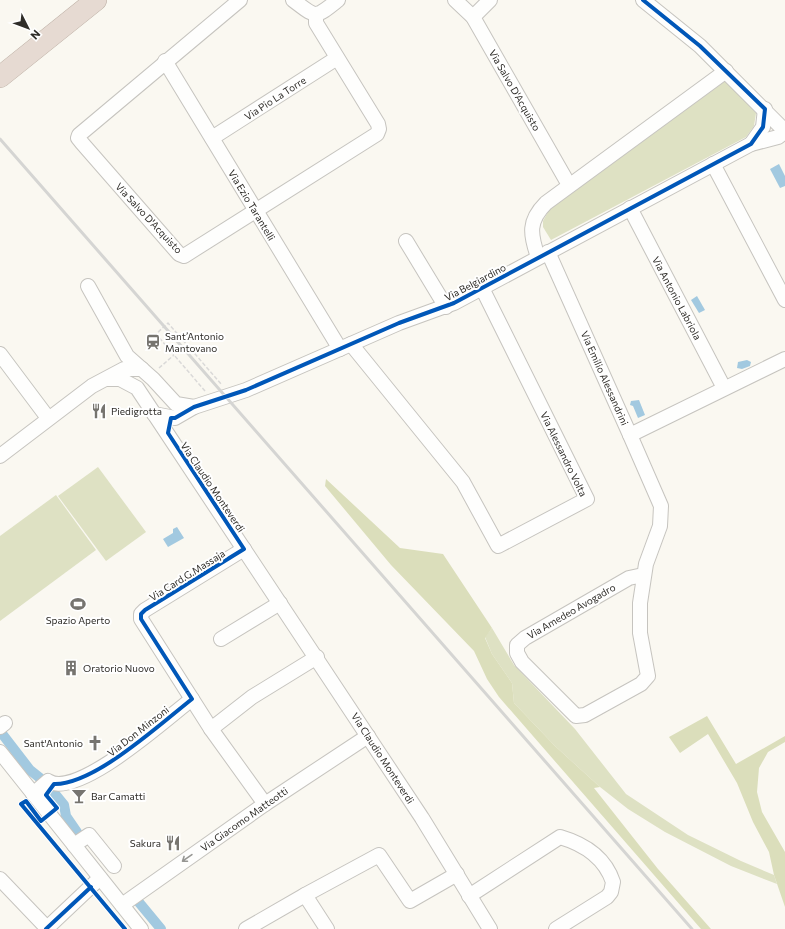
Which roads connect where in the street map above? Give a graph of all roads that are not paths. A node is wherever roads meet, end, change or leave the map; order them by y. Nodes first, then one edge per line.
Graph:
1 (96, 0) edge
2 (240, 0) edge
3 (293, 0) edge
4 (338, 0) edge
5 (455, 0) edge
6 (490, 0) edge
7 (645, 1) edge
8 (316, 15) junction
9 (473, 17) junction
10 (337, 58) junction
11 (165, 61) junction
12 (726, 71) junction
13 (0, 77) edge
14 (765, 109) junction
15 (784, 131) edge
16 (212, 138) junction
17 (756, 139) junction
18 (713, 164) junction
19 (569, 185) junction
20 (630, 208) junction
21 (256, 212) junction
22 (406, 241) dead end
23 (543, 254) junction
24 (88, 286) dead end
25 (482, 288) junction
26 (785, 300) edge
27 (446, 307) junction
28 (345, 346) junction
29 (0, 354) edge
30 (785, 359) edge
31 (128, 374) junction
32 (148, 375) junction
33 (724, 388) junction
34 (167, 395) junction
35 (194, 407) junction
36 (152, 410) junction
37 (48, 418) junction
38 (171, 418) junction
39 (168, 433) junction
40 (630, 435) junction
41 (0, 456) edge
42 (244, 549) junction
43 (643, 575) junction
44 (280, 603) junction
45 (221, 638) dead end
46 (317, 658) junction
47 (192, 699) junction
48 (211, 729) junction
49 (368, 736) junction
50 (0, 752) edge
51 (33, 794) junction
52 (265, 804) junction
53 (74, 845) junction
54 (114, 866) dead end
55 (457, 874) junction
56 (100, 878) junction
57 (0, 879) edge
58 (305, 895) junction
59 (469, 896) junction
60 (122, 905) junction
61 (47, 929) edge
62 (141, 929) edge
63 (246, 929) edge
64 (327, 929) edge
65 (490, 929) edge
66 (556, 929) edge

1 - 13 highway
2 - 11 street, Via Salvo D'Acquisto
3 - 8 street
4 - 8 street
5 - 9 street, Via Salvo D'Acquisto
6 - 9 street
7 - 12 street
8 - 10 street, Via Salvo D'Acquisto
9 - 19 street, Via Salvo D'Acquisto
10 - 16 street, Via Pio La Torre
10 - 21 street, Via Salvo D'Acquisto
11 - 16 street, Via Ezio Tarantelli
11 - 21 street, Via Salvo D'Acquisto
12 - 14 street
12 - 19 street
14 - 15 street
14 - 17 street
15 - 17 street, Via Belgiardino
16 - 21 street, Via Ezio Tarantelli
17 - 18 street, Via Belgiardino
18 - 20 street, Via Belgiardino
18 - 26 street
19 - 23 street
20 - 23 street, Via Belgiardino
20 - 33 street, Via Antonio Labriola
21 - 28 street, Via Ezio Tarantelli
22 - 27 street
23 - 25 street, Via Belgiardino
23 - 40 street, Via Emilio Alessandrini
24 - 31 street
25 - 27 street, Via Belgiardino
25 - 28 street, Via Alessandro Volta
27 - 28 street, Via Belgiardino
28 - 35 street, Via Belgiardino
29 - 37 street
30 - 33 street, Via Emilio Alessandrini
31 - 32 street
31 - 32 street
31 - 36 street, Via Claudio Monteverdi
31 - 37 street
32 - 34 street
33 - 40 street, Via Emilio Alessandrini
34 - 35 street
34 - 36 street
34 - 38 street
35 - 38 street, Via Belgiardino
36 - 38 street
36 - 39 street, Via Claudio Monteverdi
37 - 41 street
38 - 39 street
39 - 42 street, Via Claudio Monteverdi
40 - 43 street, Via Amedeo Avogadro
42 - 44 street, Via Claudio Monteverdi
42 - 47 street, Via Card.G.Massaja
43 - 43 street, Via Amedeo Avogadro
44 - 45 street
44 - 46 street, Via Claudio Monteverdi
46 - 48 street
46 - 49 street, Via Claudio Monteverdi
47 - 48 street, Via Card.G.Massaja
47 - 51 street, Via Don Minzoni
48 - 52 street, Via Card.G.Massaja
49 - 52 street, Via Giacomo Matteotti
49 - 55 street, Via Claudio Monteverdi
50 - 51 street
51 - 53 street
52 -> 60 street, Via Giacomo Matteotti
53 - 54 street
53 - 56 street
55 - 58 street
55 - 59 street, Via Claudio Monteverdi
56 - 60 street
56 - 61 street
57 - 61 street
58 - 63 street
58 - 64 street
59 - 65 street, Via Claudio Monteverdi
59 - 66 street
60 - 62 street

